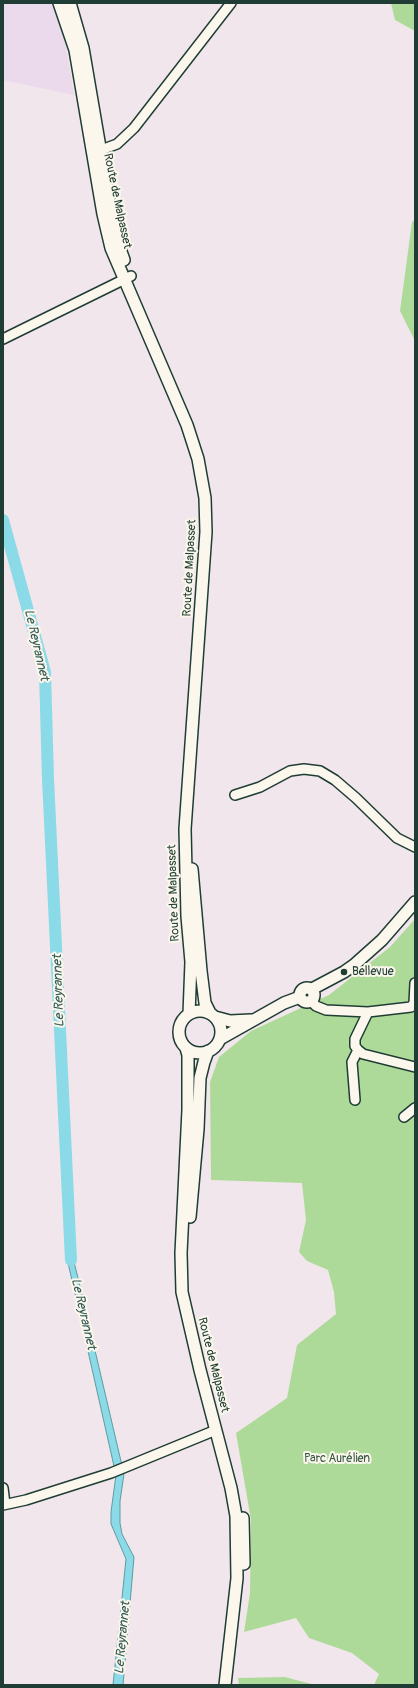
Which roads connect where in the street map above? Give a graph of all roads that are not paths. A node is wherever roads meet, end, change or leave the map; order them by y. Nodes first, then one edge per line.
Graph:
1 (59, 3) edge
2 (70, 3) edge
3 (231, 3) edge
4 (101, 150) junction
5 (127, 278) junction
6 (3, 339) edge
7 (235, 795) dead end
8 (415, 847) edge
9 (415, 902) edge
10 (415, 983) edge
11 (312, 995) junction
12 (368, 1012) junction
13 (189, 1014) junction
14 (212, 1015) junction
15 (255, 1019) junction
16 (220, 1039) junction
17 (186, 1048) junction
18 (358, 1050) junction
19 (208, 1051) junction
20 (415, 1067) edge
21 (355, 1100) dead end
22 (415, 1108) edge
23 (404, 1117) dead end
24 (216, 1430) junction
25 (3, 1488) edge
26 (4, 1505) edge
27 (232, 1643) junction
28 (224, 1685) edge
29 (231, 1685) edge

1 - 5 main road, Route de Malpasset
2 - 4 main road, Route de Malpasset
3 - 4 street
4 - 5 main road, Route de Malpasset
5 - 6 street
5 - 13 main road, Route de Malpasset
5 - 14 main road, Route de Malpasset
7 - 8 street
9 - 11 main road
10 - 12 street
11 - 12 street
11 - 15 main road
12 - 18 street
13 - 14 main road
13 - 17 main road
14 - 15 main road
14 - 16 main road
15 - 16 main road
16 - 19 main road
17 - 19 main road
17 - 24 main road, Route de Malpasset
18 - 20 street
18 - 21 street
19 - 27 main road, Route de Malpasset
22 - 23 street
24 - 26 street
24 - 27 main road, Route de Malpasset
25 - 26 street
27 - 28 main road, Route de Malpasset
27 - 29 main road, Route de Malpasset

